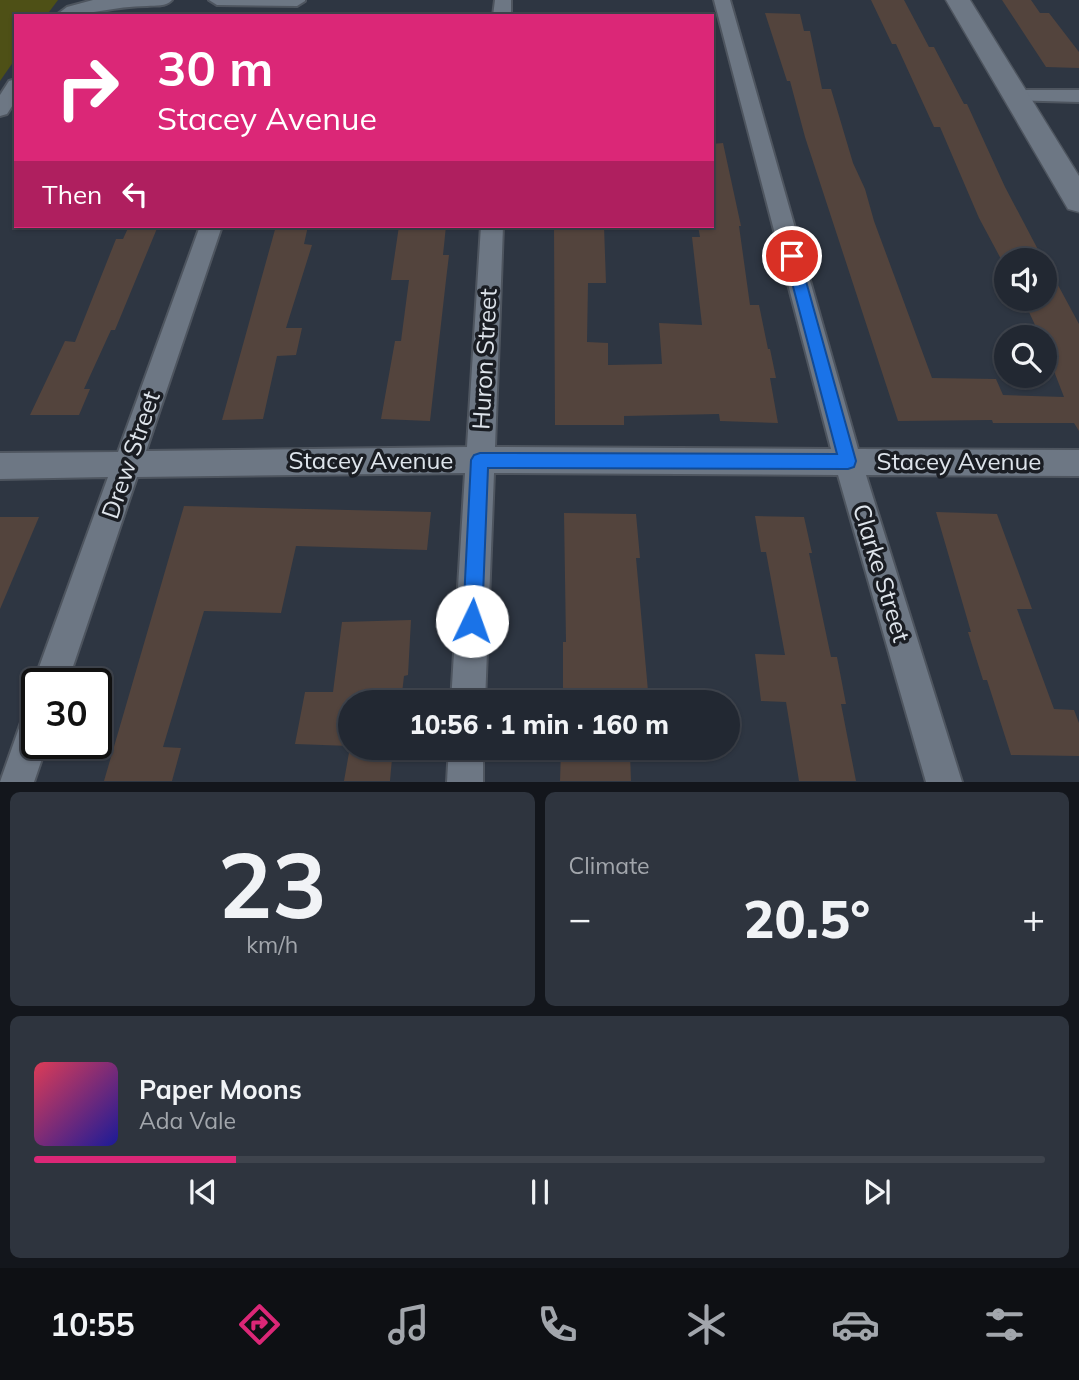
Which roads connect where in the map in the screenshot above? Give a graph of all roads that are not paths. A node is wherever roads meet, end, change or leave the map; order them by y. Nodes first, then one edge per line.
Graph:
1 (164, 0) edge
2 (217, 0) edge
3 (722, 0) edge
4 (958, 0) edge
5 (297, 1) edge
6 (68, 14) edge
7 (14, 88) edge
8 (1016, 96) junction
9 (1079, 96) edge
10 (0, 110) edge
11 (1079, 201) edge
12 (210, 228) edge
13 (492, 228) edge
14 (480, 460) junction
15 (848, 461) junction
16 (128, 463) junction
17 (1079, 463) edge
18 (0, 466) edge
19 (56, 668) edge
20 (469, 690) edge
21 (24, 759) edge
22 (466, 760) edge
23 (16, 782) edge
24 (465, 782) edge
25 (944, 782) edge

1 - 6 street
2 - 5 street
3 - 15 street, Clarke Street
4 - 8 main road
7 - 10 street
8 - 9 street
8 - 11 main road
12 - 16 street, Drew Street
13 - 14 street, Huron Street
14 - 15 street, Stacey Avenue
14 - 16 street, Stacey Avenue
14 - 20 street, Huron Street
15 - 17 street, Stacey Avenue
15 - 25 street, Clarke Street
16 - 18 street, Stacey Avenue
16 - 19 street, Drew Street
21 - 23 street
22 - 24 street

